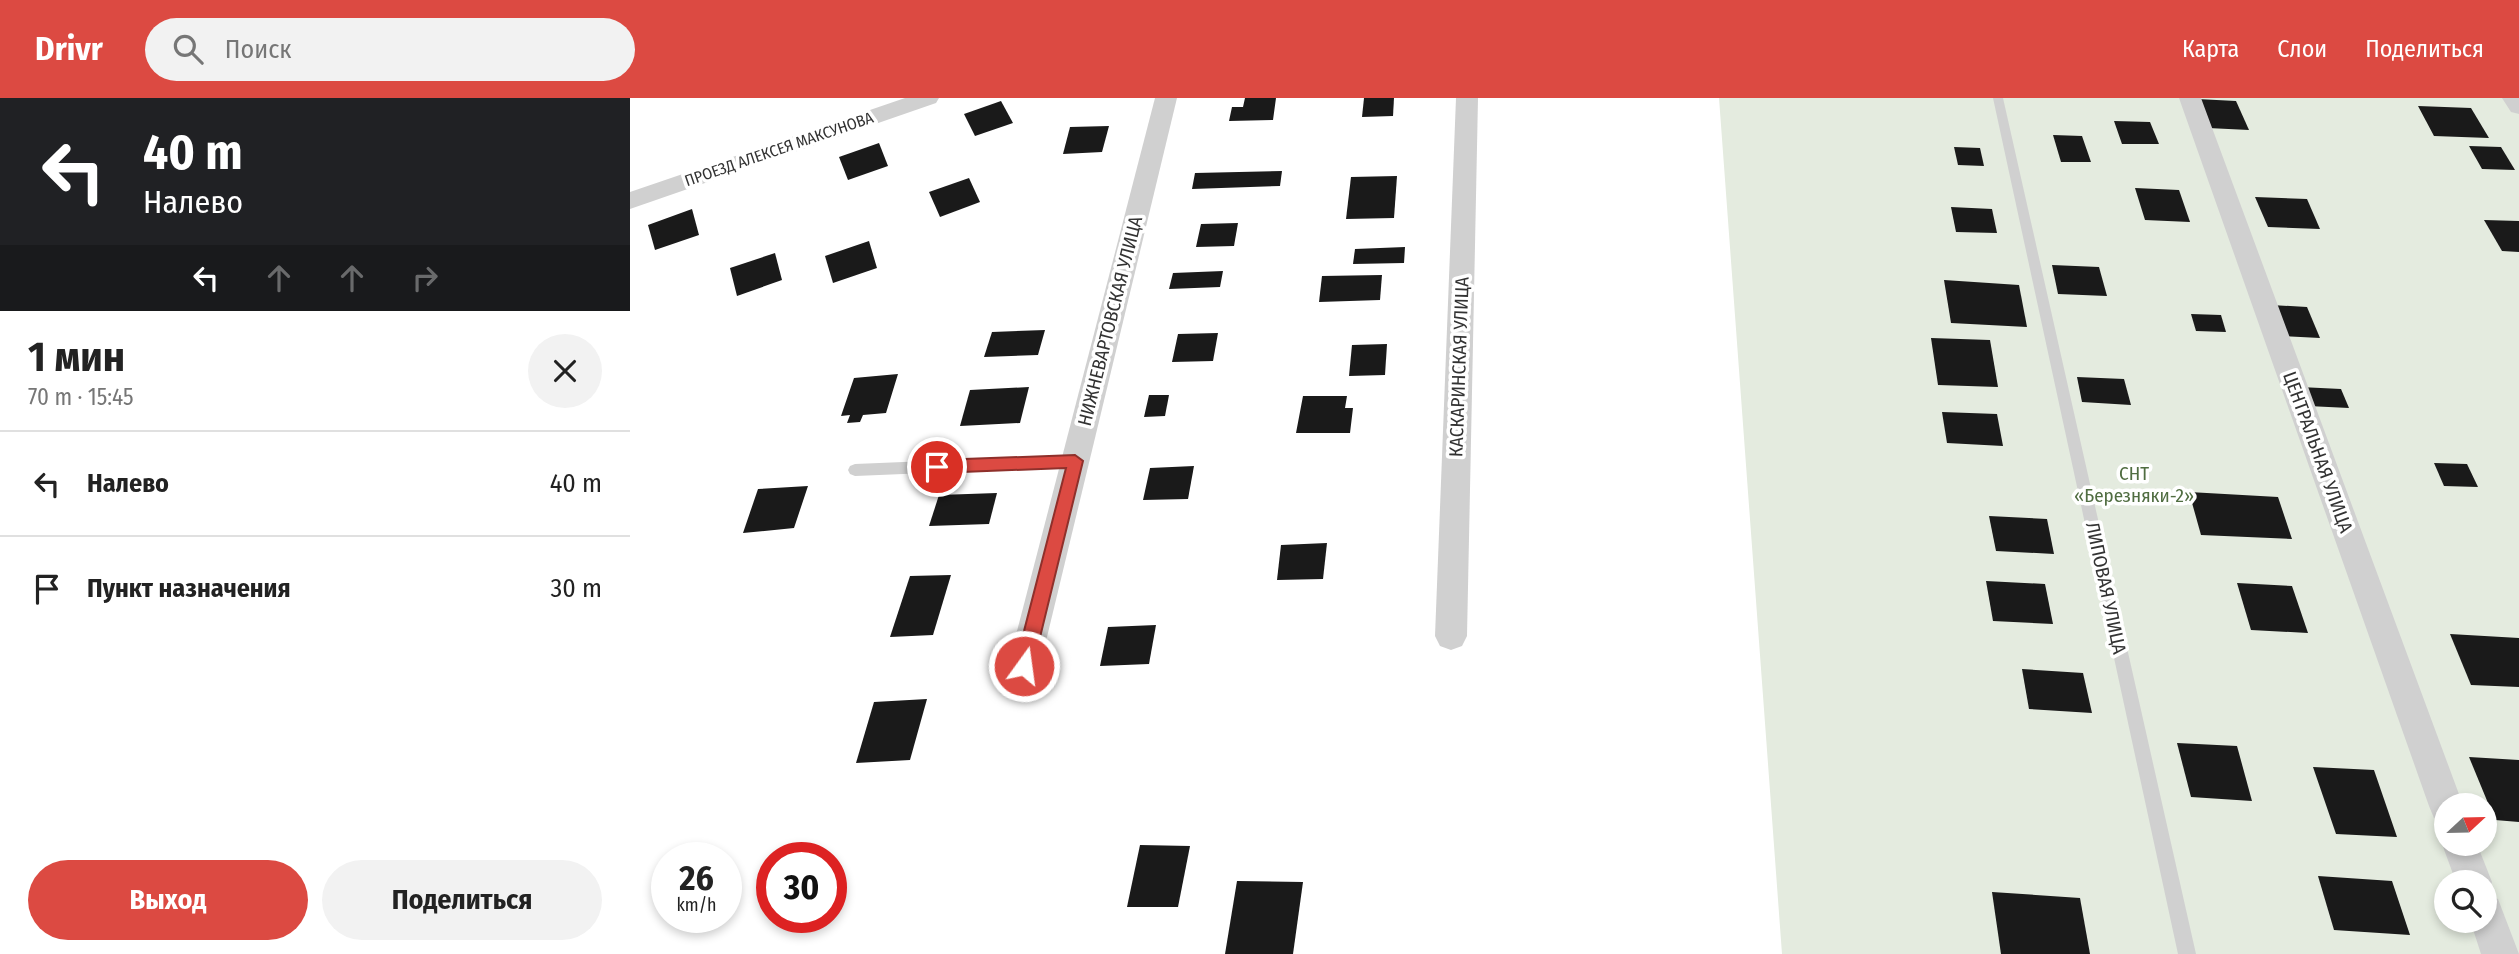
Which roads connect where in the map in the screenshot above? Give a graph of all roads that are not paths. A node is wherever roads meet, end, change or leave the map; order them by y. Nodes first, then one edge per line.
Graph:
1 (928, 98) edge
2 (1166, 98) edge
3 (1467, 98) edge
4 (1998, 98) edge
5 (2190, 98) edge
6 (2513, 98) edge
7 (2519, 107) edge
8 (630, 201) edge
9 (1075, 461) junction
10 (855, 470) dead end
11 (1451, 636) dead end
12 (1024, 666) dead end
13 (2441, 793) edge
14 (2492, 933) edge
15 (2187, 954) edge
16 (2500, 954) edge

1 - 8 street, ПРОЕЗД АЛЕКСЕЯ МАКСУНОВА
2 - 9 street, НИЖНЕВАРТОВСКАЯ УЛИЦА
3 - 11 street, КАСКАРИНСКАЯ УЛИЦА
4 - 15 lane, ЛИПОВАЯ УЛИЦА
5 - 13 street, ЦЕНТРАЛЬНАЯ УЛИЦА
6 - 7 street
9 - 10 lane
9 - 12 street, НИЖНЕВАРТОВСКАЯ УЛИЦА
14 - 16 street

